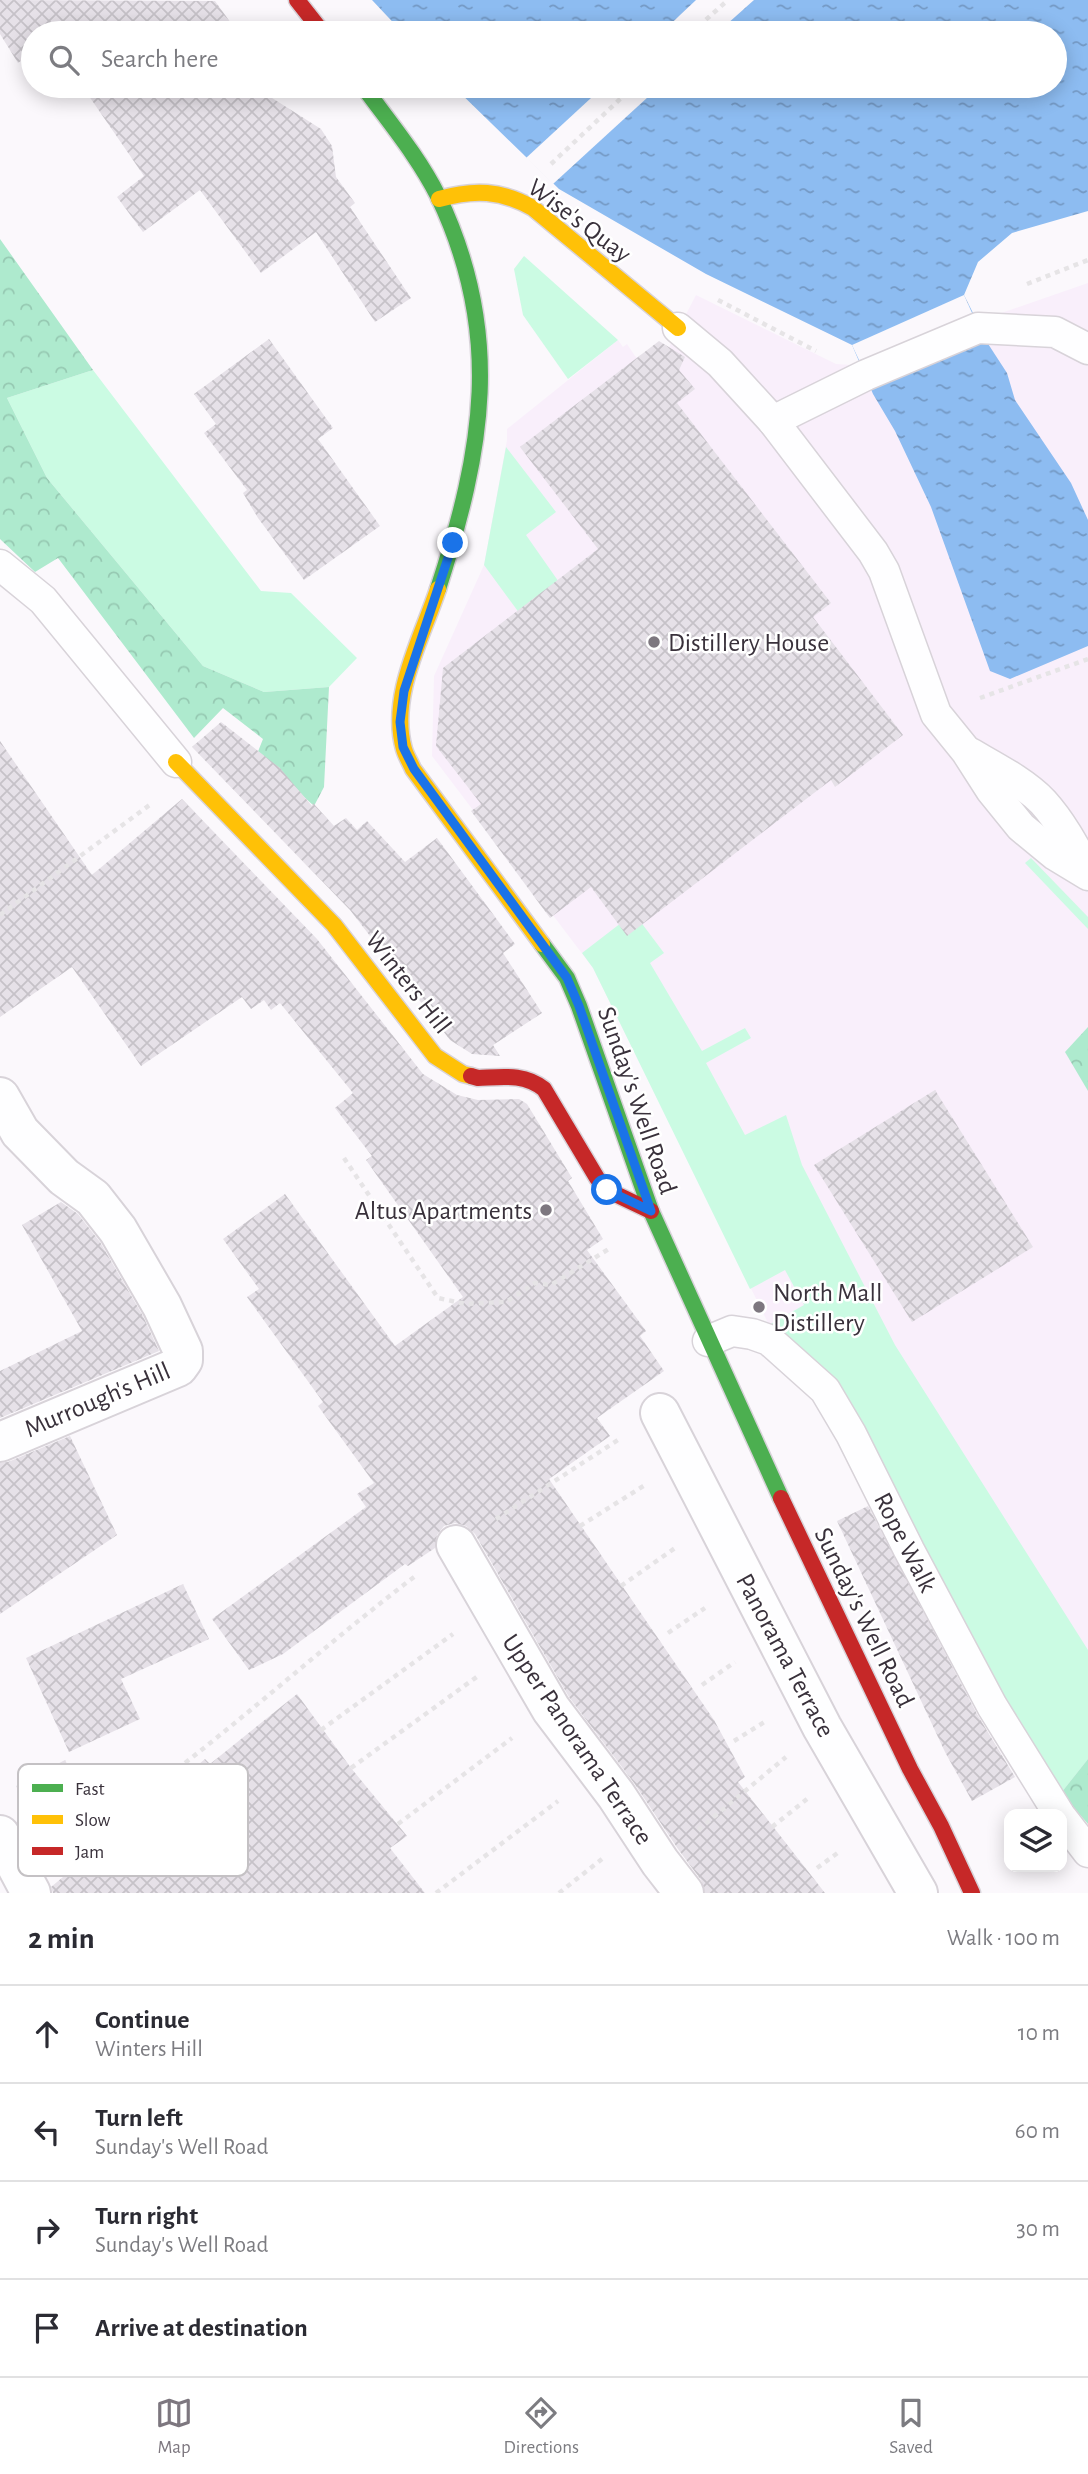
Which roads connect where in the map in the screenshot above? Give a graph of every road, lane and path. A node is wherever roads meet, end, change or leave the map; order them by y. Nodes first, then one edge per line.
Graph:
1 (297, 0) edge
2 (728, 0) edge
3 (314, 21) edge
4 (704, 21) edge
5 (372, 98) edge
6 (621, 98) edge
7 (542, 172) dead end
8 (439, 199) junction
9 (678, 328) joint
10 (1088, 349) edge
11 (774, 421) junction
12 (0, 565) edge
13 (1088, 659) edge
14 (936, 714) junction
15 (182, 769) junction
16 (1088, 873) edge
17 (0, 915) edge
18 (4, 1111) edge
19 (344, 1158) dead end
20 (651, 1211) junction
21 (615, 1245) dead end
22 (708, 1341) junction
23 (660, 1413) joint
24 (0, 1442) edge
25 (684, 1460) junction
26 (715, 1519) junction
27 (580, 1526) dead end
28 (456, 1545) junction
29 (621, 1586) dead end
30 (491, 1606) junction
31 (516, 1649) junction
32 (551, 1709) junction
33 (822, 1727) junction
34 (321, 1730) dead end
35 (182, 1764) edge
36 (351, 1768) dead end
37 (597, 1770) junction
38 (1056, 1809) edge
39 (398, 1824) dead end
40 (1067, 1825) edge
41 (0, 1835) edge
42 (1088, 1852) edge
43 (660, 1862) junction
44 (18, 1869) edge
45 (436, 1893) edge
46 (684, 1893) edge
47 (918, 1893) edge
48 (972, 1893) edge

1 - 3 main road
2 - 4 path
5 - 8 main road, Sunday's Well Road
6 - 7 path
8 - 9 main road, Wise's Quay
8 - 20 main road, Sunday's Well Road
9 - 11 lane
10 - 11 lane
11 - 14 lane
12 - 15 lane
13 - 14 path
14 - 16 lane
15 - 17 path
15 - 20 main road, Winters Hill
18 - 24 street, Murrough's Hill
19 - 21 path
20 - 22 main road, Sunday's Well Road
22 - 38 lane, Rope Walk
22 - 48 main road, Sunday's Well Road
23 - 25 street, Panorama Terrace
23 - 28 path
25 - 26 street, Panorama Terrace
25 - 27 path
26 - 29 path
26 - 33 street, Panorama Terrace
28 - 30 street, Upper Panorama Terrace
28 - 35 path
30 - 31 street, Upper Panorama Terrace
30 - 34 path
31 - 32 street, Upper Panorama Terrace
31 - 36 path
32 - 37 street, Upper Panorama Terrace
32 - 39 path
33 - 43 path
33 - 47 street, Panorama Terrace
37 - 43 street, Upper Panorama Terrace
37 - 45 path
40 - 42 lane, Rope Walk
41 - 44 street
43 - 46 street, Upper Panorama Terrace

